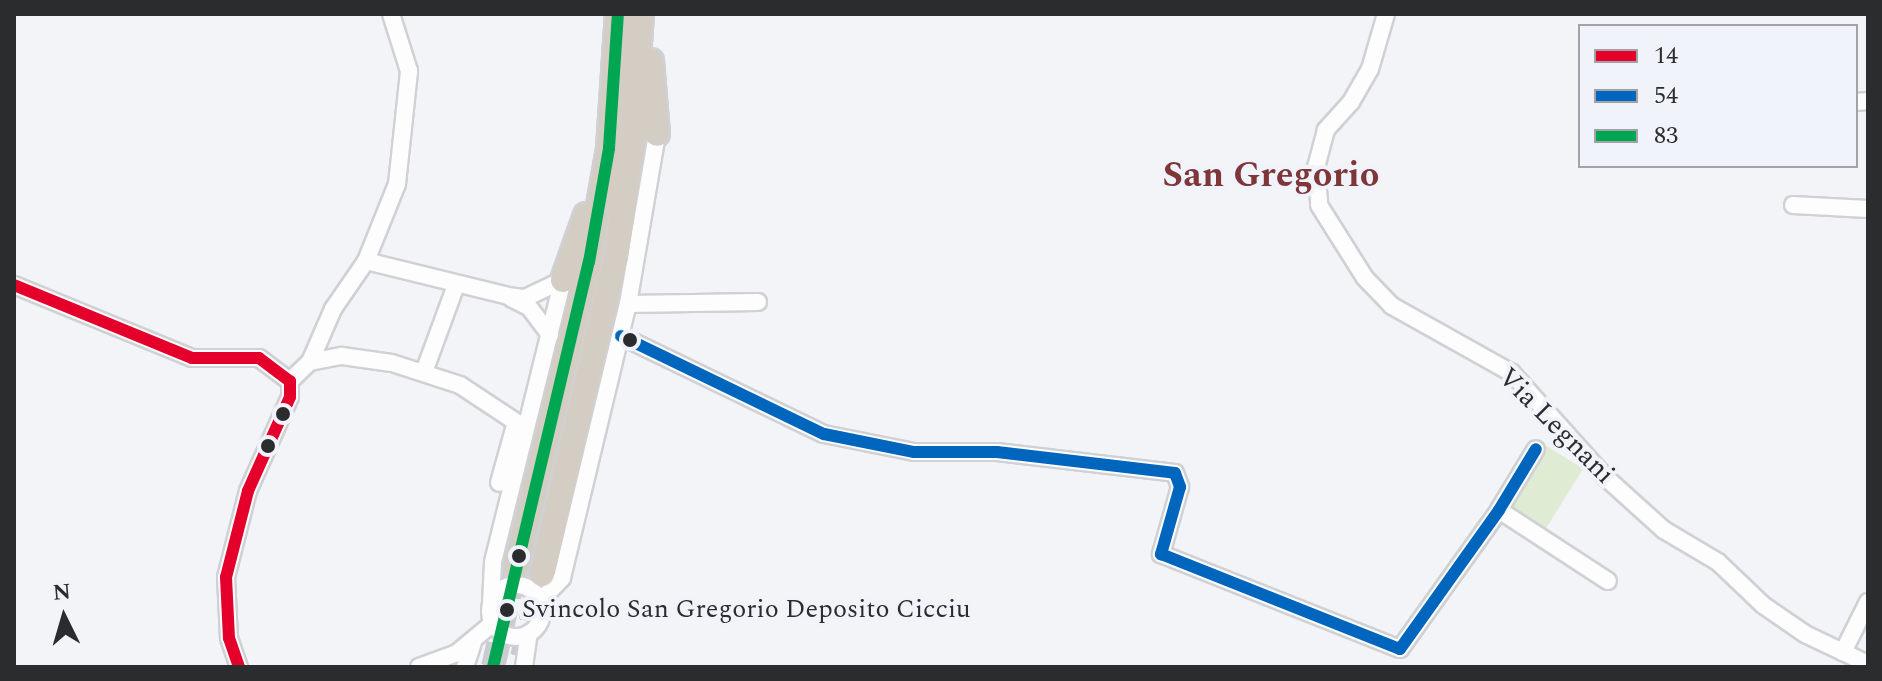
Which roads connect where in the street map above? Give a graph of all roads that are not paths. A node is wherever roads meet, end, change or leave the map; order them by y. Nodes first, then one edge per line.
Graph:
1 (391, 14) edge
2 (618, 14) edge
3 (644, 14) edge
4 (1386, 14) edge
5 (657, 134) joint
6 (609, 148) junction
7 (1793, 205) dead end
8 (1868, 209) edge
9 (366, 261) junction
10 (563, 280) junction
11 (14, 285) edge
12 (456, 285) junction
13 (508, 296) junction
14 (758, 302) dead end
15 (628, 304) junction
16 (550, 335) junction
17 (621, 336) junction
18 (310, 362) junction
19 (424, 372) junction
20 (290, 381) junction
21 (1536, 449) dead end
22 (499, 483) dead end
23 (1499, 510) junction
24 (516, 567) tunnel mouth
25 (542, 574) tunnel mouth
26 (1608, 581) dead end
27 (540, 601) junction
28 (1868, 602) edge
29 (491, 603) junction
30 (493, 623) junction
31 (529, 633) junction
32 (473, 643) junction
33 (1843, 652) junction
34 (448, 664) edge
35 (1868, 664) edge
36 (239, 667) edge
37 (419, 667) edge
38 (465, 667) edge
39 (524, 667) edge

1 - 9 street
2 - 6 highway
3 - 5 highway
3 - 25 highway
4 - 33 street, Via Legnani
5 - 15 street
6 - 10 highway
6 - 24 highway
7 - 8 street
9 - 12 street
9 - 18 street
10 - 13 street
10 - 16 street
11 - 20 street
12 - 13 street
12 - 19 street
13 - 16 street
14 - 15 street
15 - 17 street
16 - 29 street
17 - 23 street
17 - 27 street
18 - 19 street
18 - 20 street
19 - 22 street
20 - 36 street
21 - 23 street
23 - 26 street
27 - 29 street
27 - 31 street
28 - 33 street
29 - 30 street
30 - 31 street
30 - 32 street
31 - 39 street
32 - 34 street
32 - 38 street
33 - 35 street, Via Legnani
34 - 37 street

